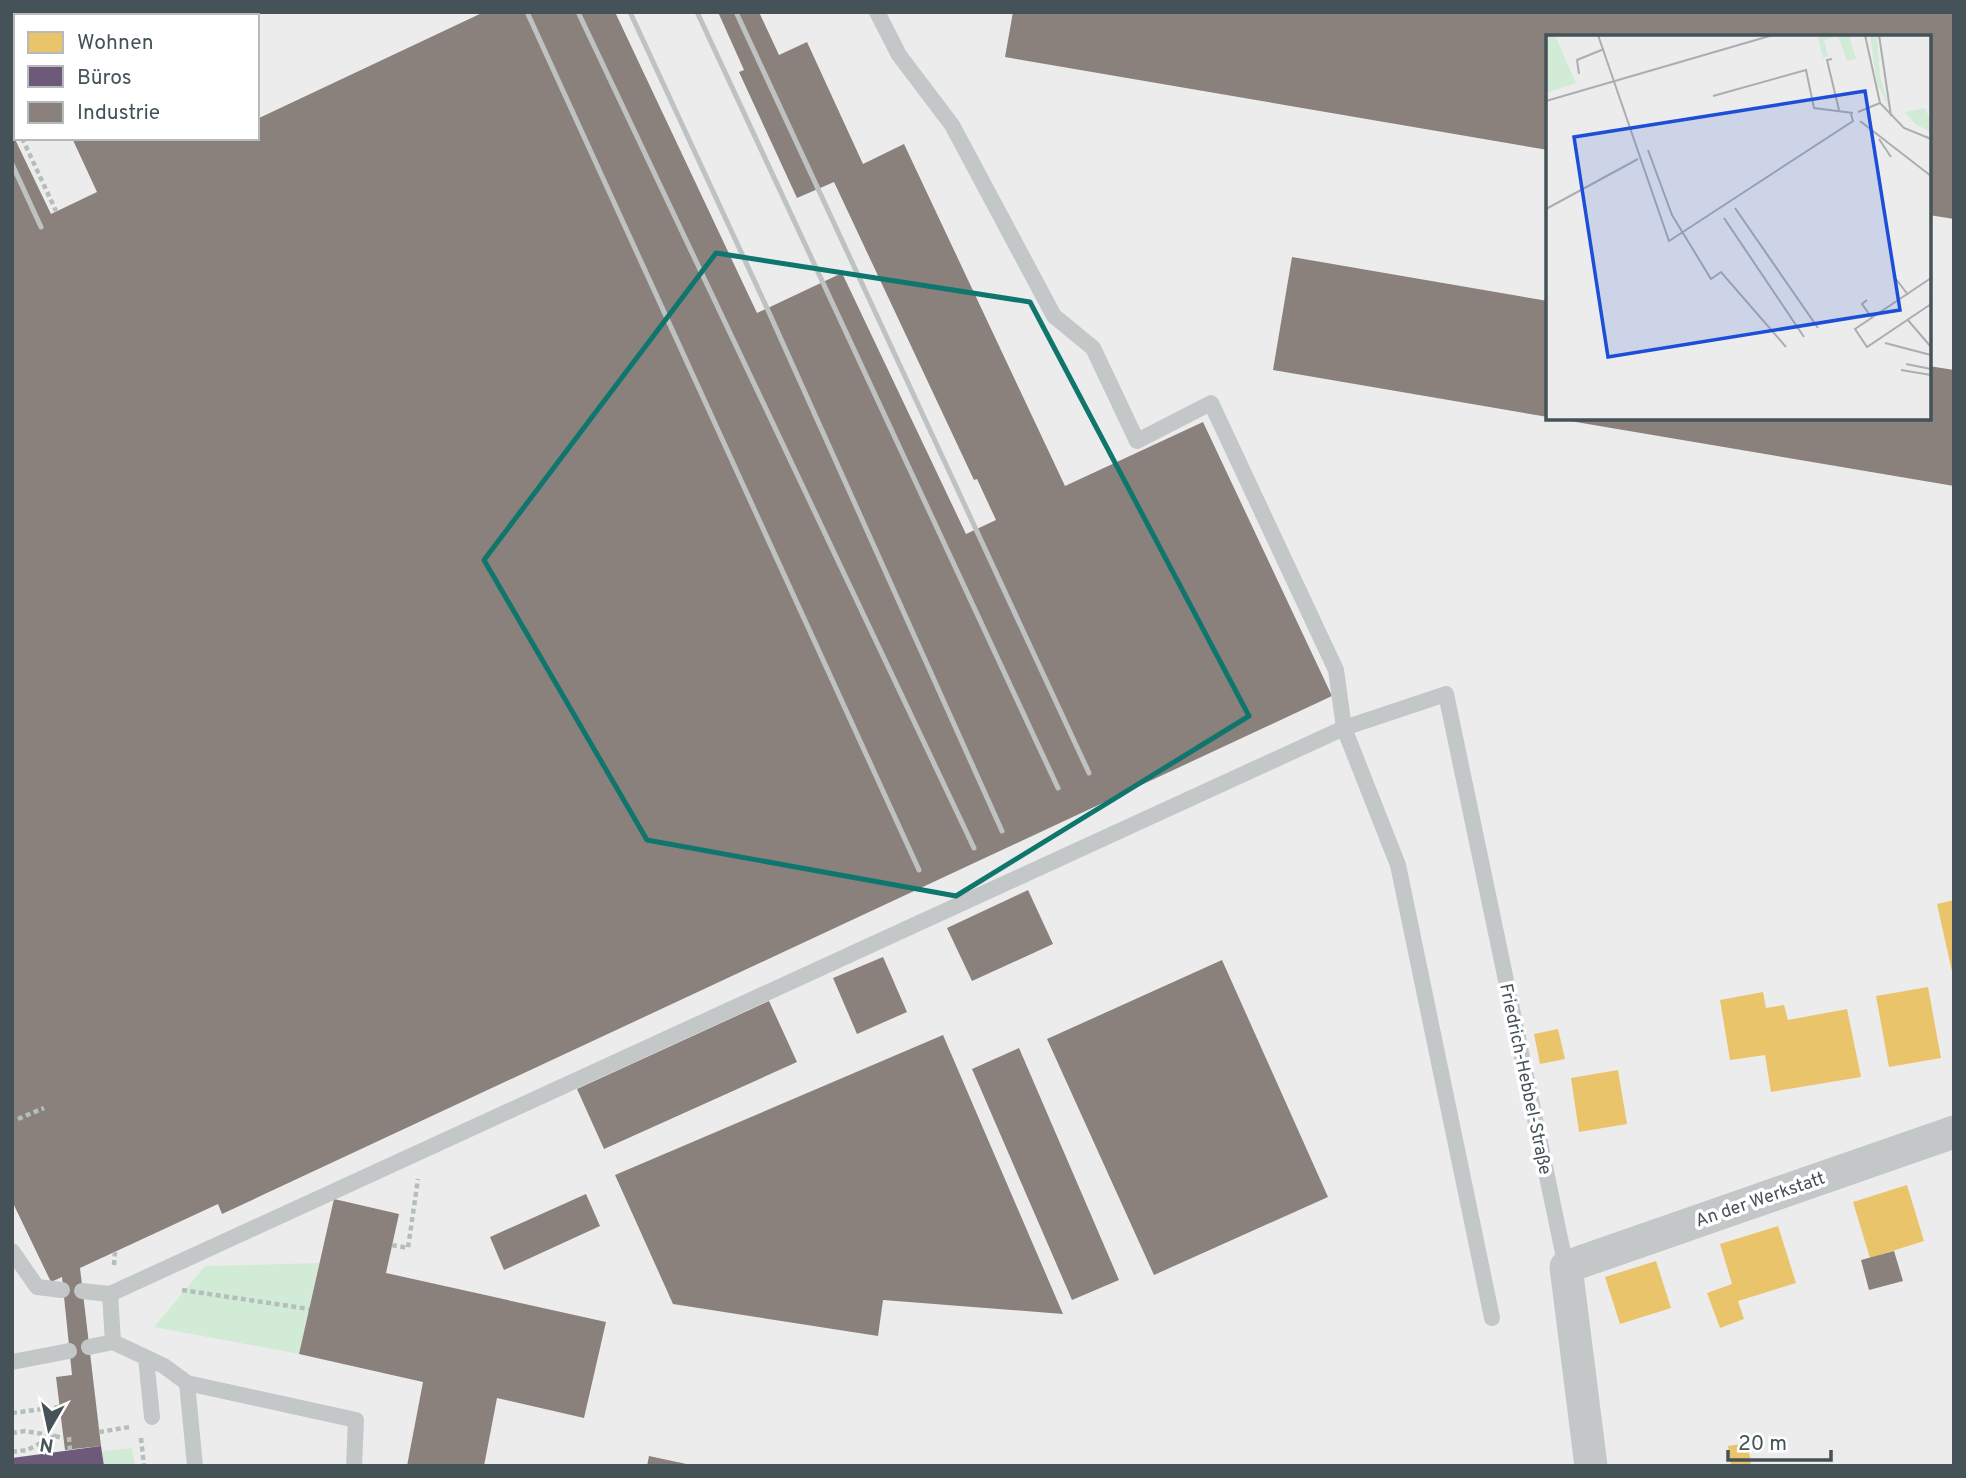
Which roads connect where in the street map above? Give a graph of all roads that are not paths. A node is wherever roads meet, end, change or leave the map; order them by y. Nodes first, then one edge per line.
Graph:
1 (877, 12) edge
2 (1344, 727) junction
3 (1954, 1132) edge
4 (12, 1251) edge
5 (1566, 1267) junction
6 (62, 1290) dead end
7 (82, 1291) dead end
8 (110, 1294) junction
9 (1492, 1318) dead end
10 (113, 1342) junction
11 (89, 1347) dead end
12 (69, 1351) dead end
13 (146, 1358) junction
14 (12, 1362) edge
15 (187, 1383) junction
16 (152, 1417) dead end
17 (195, 1466) edge
18 (354, 1466) edge
19 (1591, 1466) edge

1 - 2 lane
2 - 5 lane, Friedrich-Hebbel-Straße
2 - 8 lane
2 - 9 lane
3 - 5 street, An der Werkstatt
4 - 6 lane
5 - 19 street, Friedrich-Hebbel-Straße
7 - 8 lane
8 - 10 lane
10 - 11 lane
10 - 13 lane
12 - 14 lane
13 - 15 lane
13 - 16 lane
15 - 17 lane
15 - 18 lane

